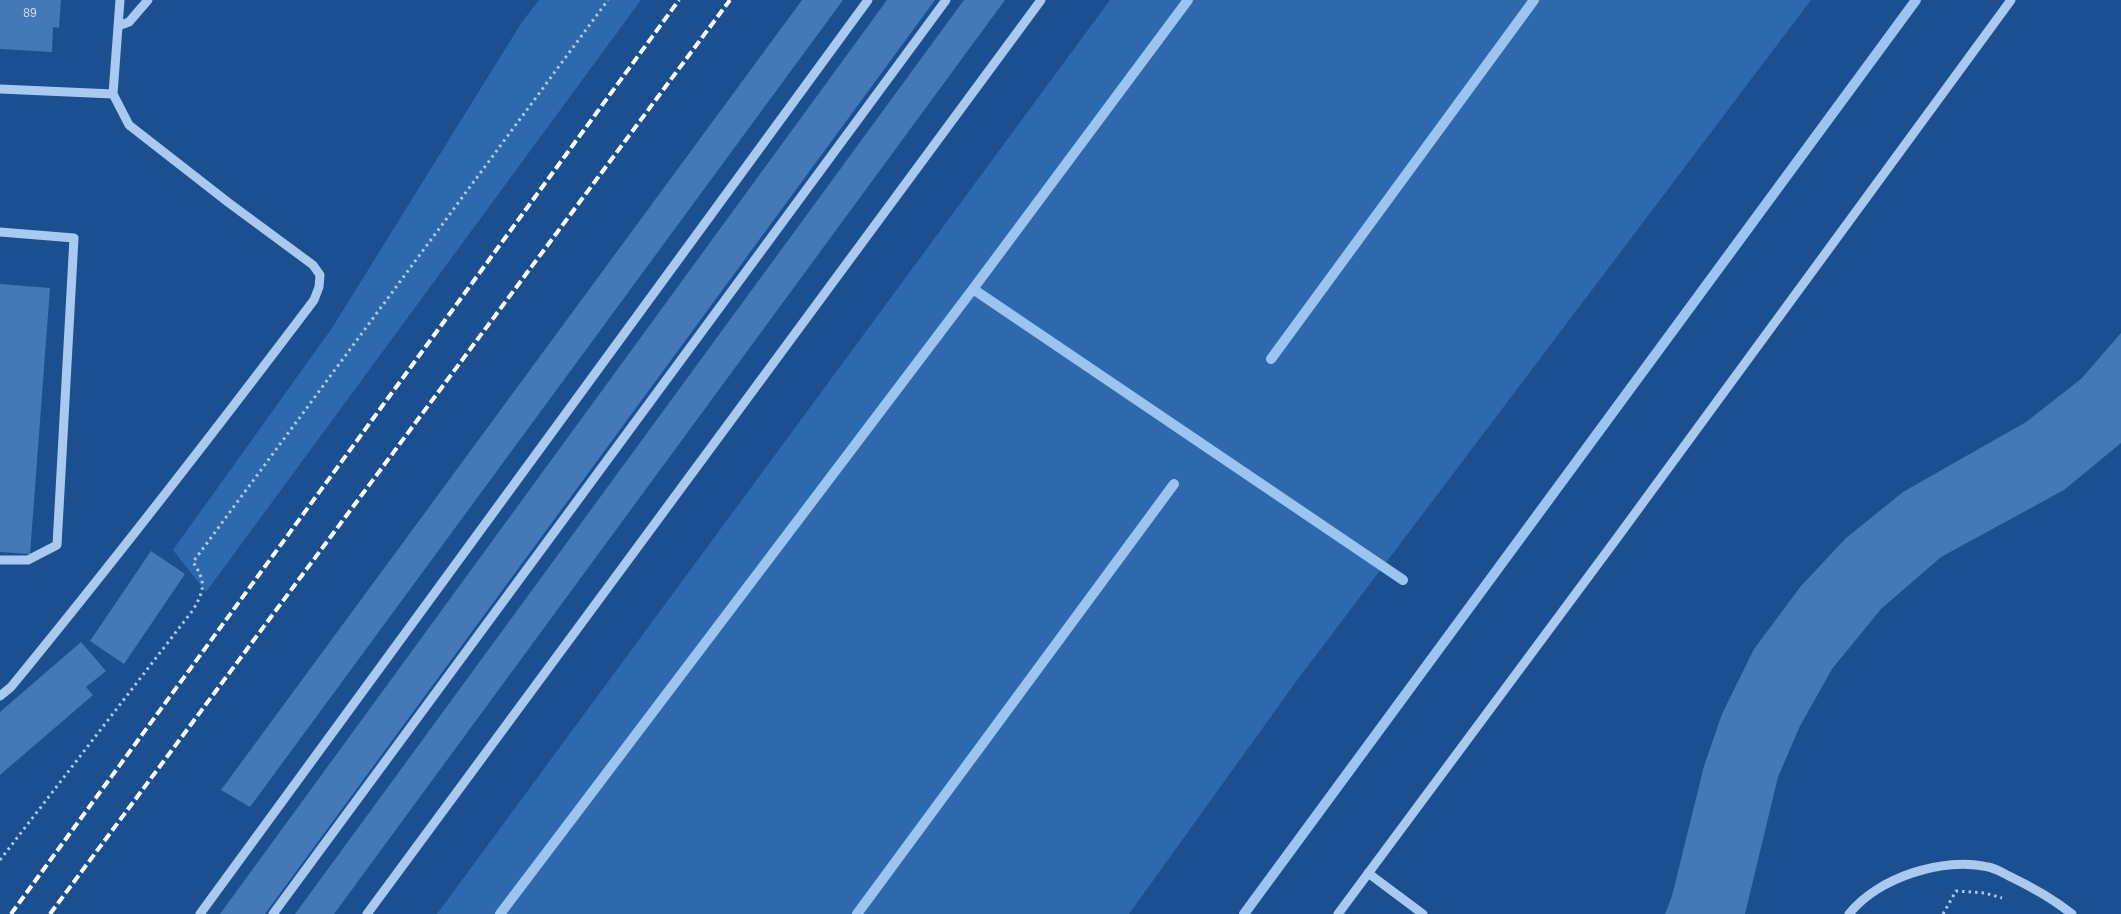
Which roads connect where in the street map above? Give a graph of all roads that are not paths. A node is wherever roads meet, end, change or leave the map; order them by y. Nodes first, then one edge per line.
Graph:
1 (120, 0) edge
2 (148, 0) edge
3 (868, 0) edge
4 (946, 0) edge
5 (1041, 0) edge
6 (2011, 0) edge
7 (118, 26) junction
8 (0, 89) edge
9 (113, 94) junction
10 (0, 232) edge
11 (0, 560) edge
12 (0, 696) edge
13 (1368, 872) junction
14 (200, 914) edge
15 (273, 914) edge
16 (367, 914) edge
17 (1338, 914) edge
18 (1422, 914) edge
19 (1848, 914) edge
20 (2072, 914) edge

1 - 7 street
2 - 7 street
3 - 14 street
4 - 15 street
5 - 16 street
6 - 13 street
7 - 9 street
8 - 9 street
9 - 12 street
10 - 11 street
13 - 17 street
13 - 18 street
19 - 20 street

